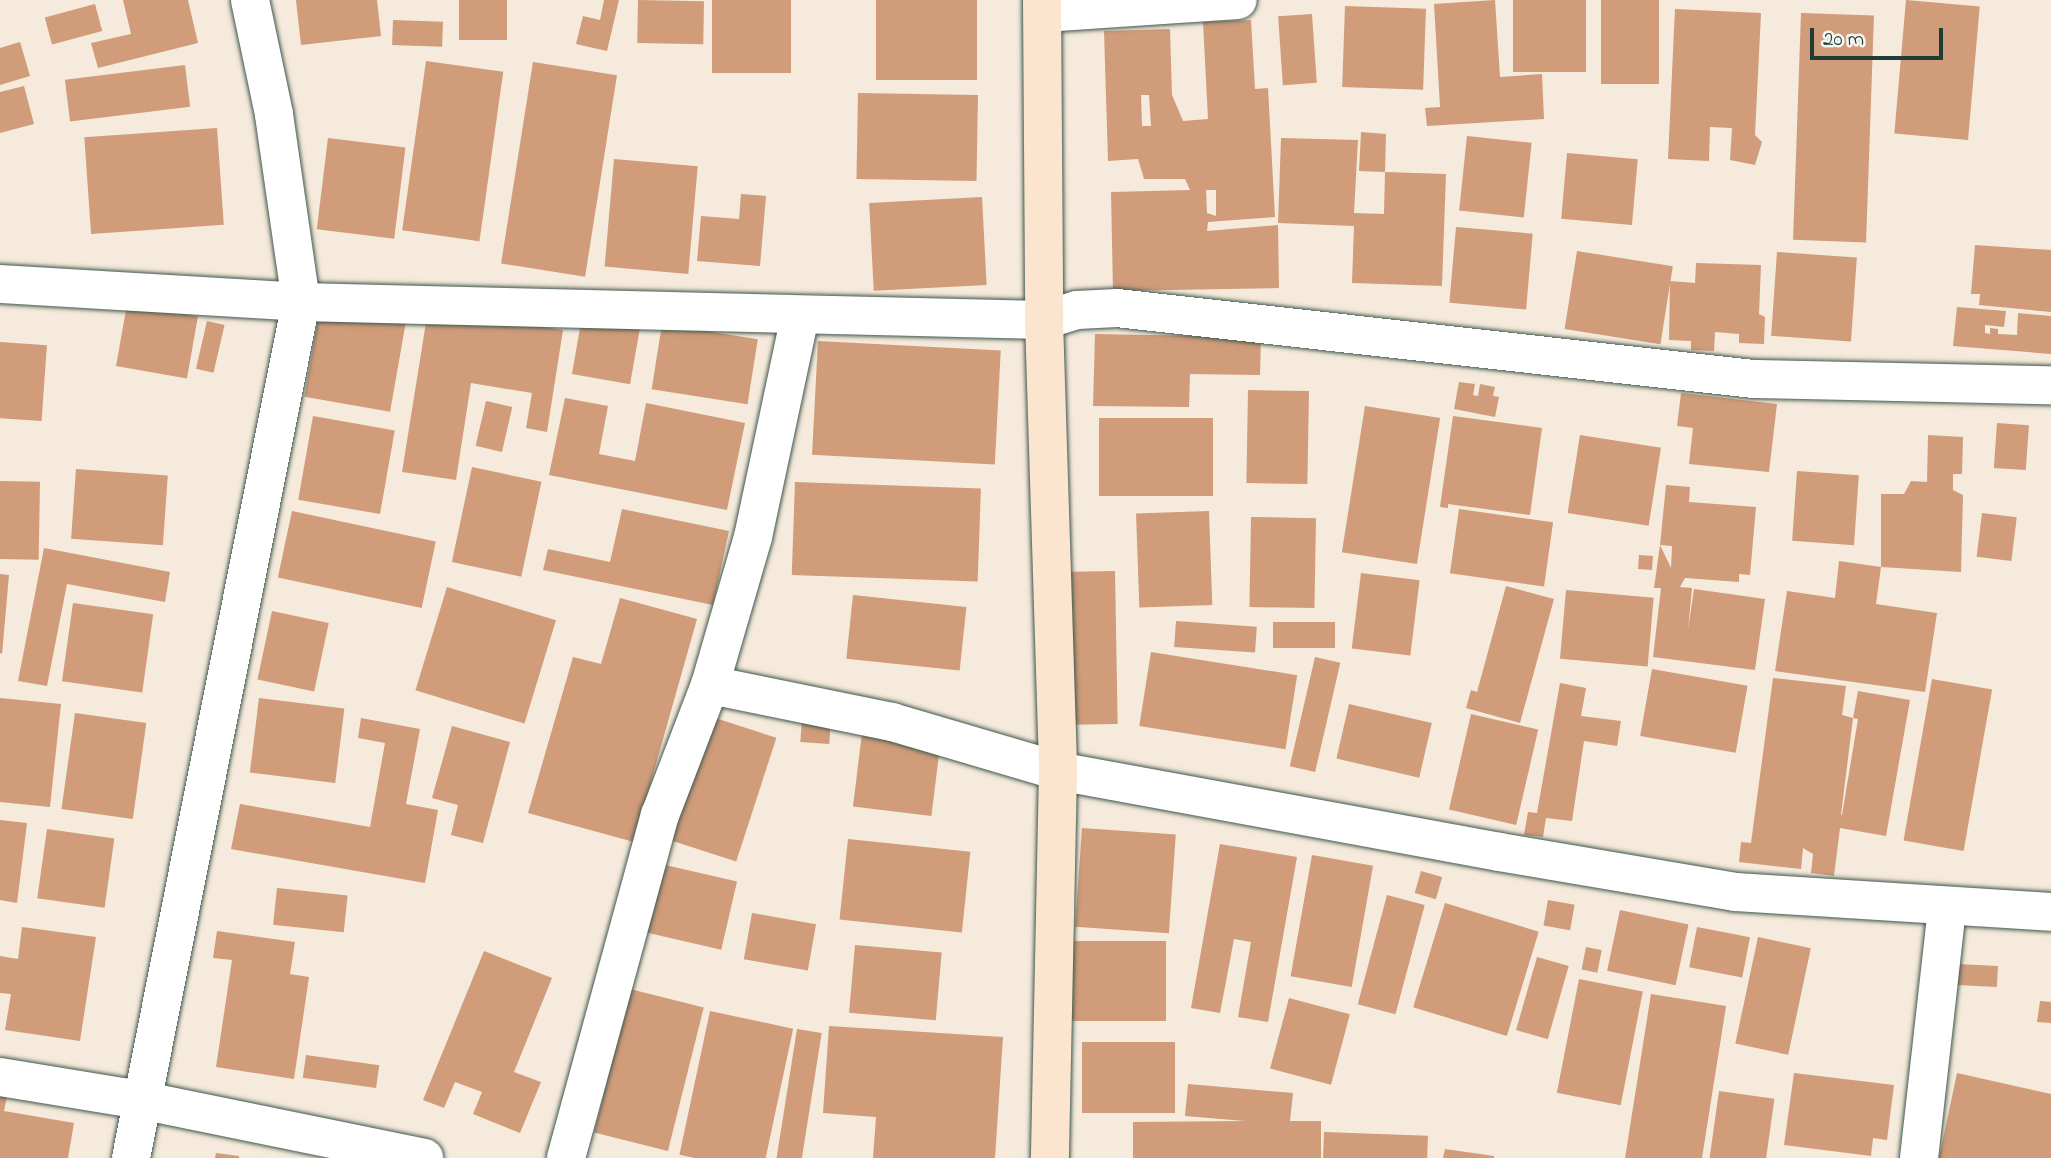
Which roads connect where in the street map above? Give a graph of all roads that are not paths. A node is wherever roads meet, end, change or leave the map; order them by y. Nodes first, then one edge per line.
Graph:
1 (250, 0) edge
2 (1238, 0) edge
3 (1043, 7) edge
4 (0, 284) edge
5 (300, 302) junction
6 (800, 314) junction
7 (1044, 320) junction
8 (2051, 385) edge
9 (710, 685) junction
10 (1058, 771) junction
11 (1947, 908) junction
12 (2051, 912) edge
13 (0, 1077) edge
14 (140, 1100) junction
15 (131, 1158) edge
16 (424, 1158) edge
17 (566, 1158) edge
18 (1050, 1158) edge
19 (1919, 1158) edge

1 - 5 street
2 - 3 street
3 - 7 main road
4 - 5 street
5 - 6 street
5 - 14 street
6 - 7 street
6 - 9 street
7 - 8 street
7 - 10 main road
9 - 10 street
9 - 17 street
10 - 11 street
10 - 18 main road
11 - 12 street
11 - 19 street
13 - 14 street
14 - 15 street
14 - 16 street

